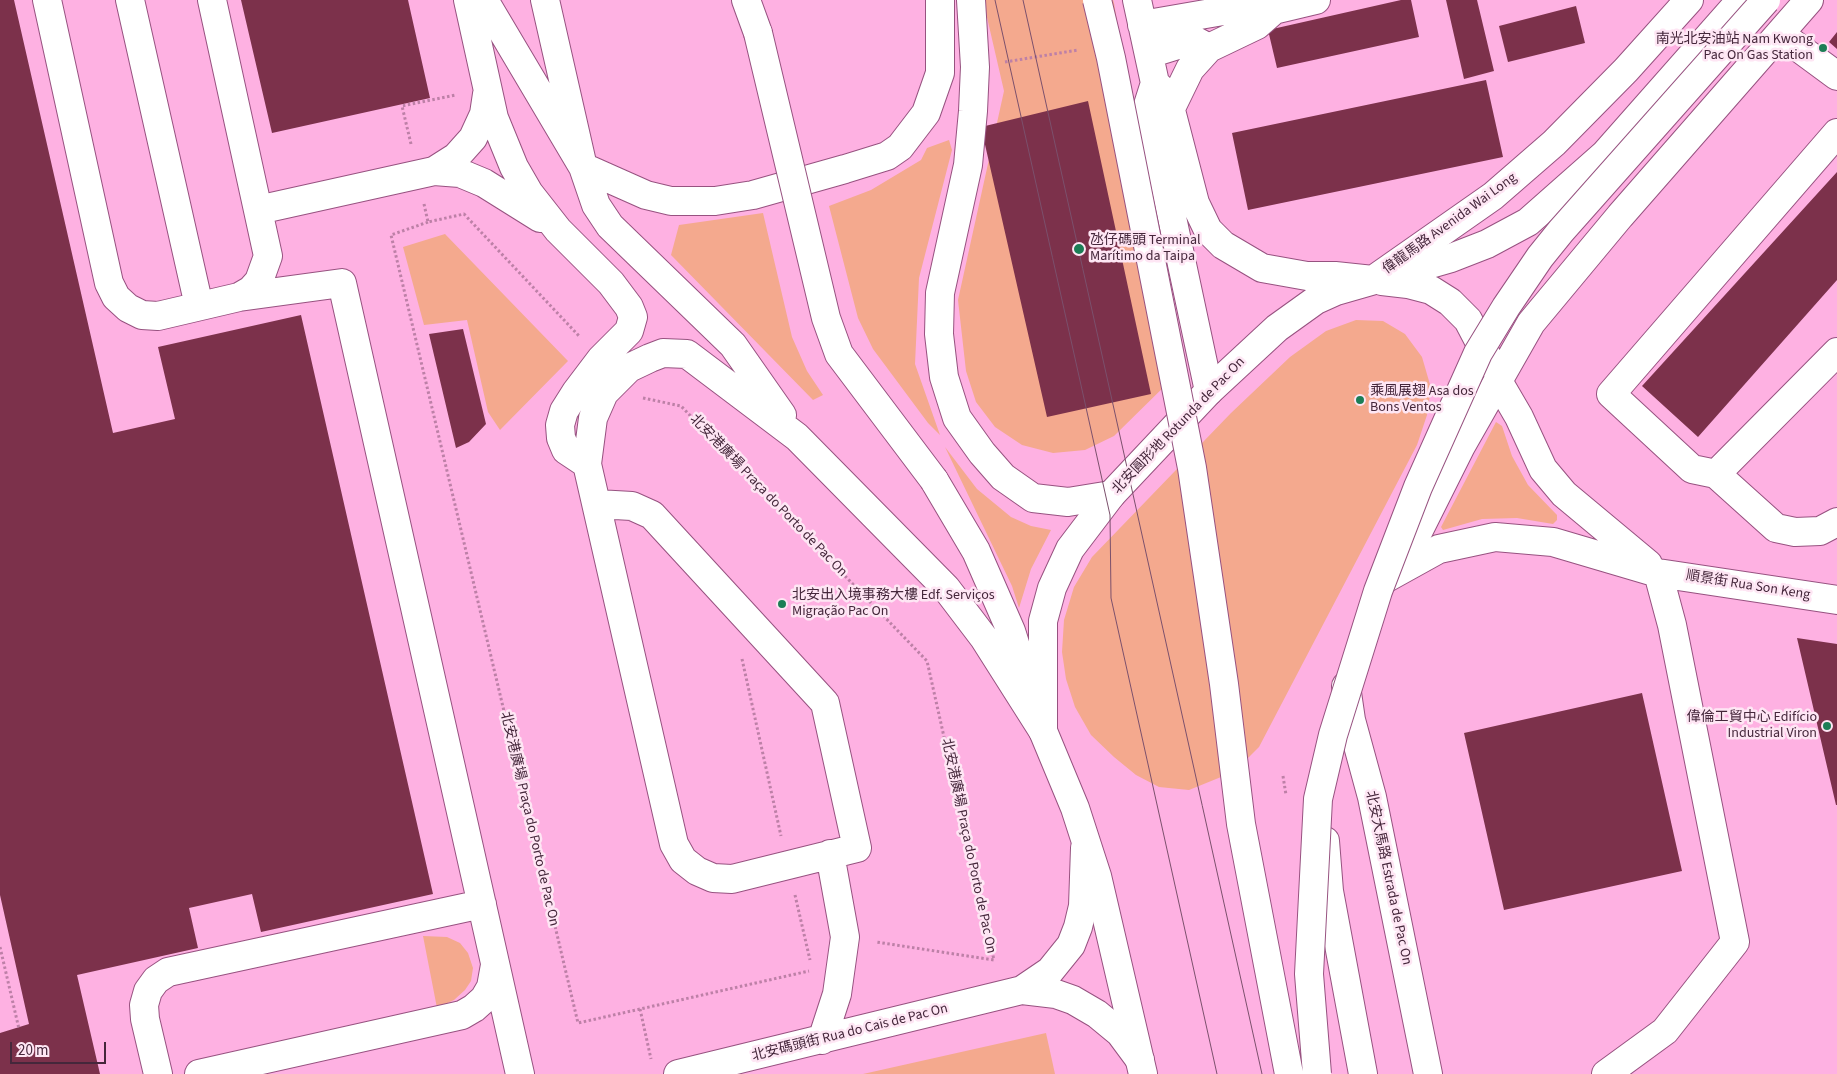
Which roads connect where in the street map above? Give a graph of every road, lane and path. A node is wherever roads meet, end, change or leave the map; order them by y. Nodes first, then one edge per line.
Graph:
1 (47, 0) edge
2 (130, 0) edge
3 (212, 0) edge
4 (468, 0) edge
5 (484, 0) edge
6 (545, 0) edge
7 (556, 0) edge
8 (746, 0) edge
9 (764, 0) edge
10 (940, 0) edge
11 (971, 0) edge
12 (1097, 0) edge
13 (1316, 0) edge
14 (1689, 0) edge
15 (1741, 0) edge
16 (1766, 0) edge
17 (1809, 0) edge
18 (1274, 10) junction
19 (1139, 13) edge
20 (758, 33) junction
21 (1780, 34) junction
22 (555, 45) junction
23 (1209, 48) junction
24 (1079, 50) dead end
25 (1149, 54) junction
26 (1833, 65) edge
27 (975, 67) junction
28 (1155, 83) junction
29 (487, 88) junction
30 (1171, 108) junction
31 (1837, 132) edge
32 (583, 167) junction
33 (426, 173) junction
34 (258, 210) junction
35 (428, 222) junction
36 (610, 226) junction
37 (558, 230) junction
38 (1374, 280) junction
39 (611, 283) junction
40 (239, 297) junction
41 (199, 306) junction
42 (1837, 352) edge
43 (610, 368) junction
44 (1498, 381) junction
45 (1208, 391) junction
46 (797, 437) junction
47 (1716, 474) junction
48 (1111, 495) junction
49 (597, 504) junction
50 (1837, 522) edge
51 (1658, 573) junction
52 (1383, 580) junction
53 (1837, 600) edge
54 (740, 652) dead end
55 (1345, 682) junction
56 (1043, 731) junction
57 (1084, 838) junction
58 (830, 854) junction
59 (788, 865) junction
60 (482, 904) junction
61 (803, 931) junction
62 (845, 937) junction
63 (0, 947) edge
64 (495, 961) junction
65 (1022, 990) junction
66 (640, 1009) junction
67 (19, 1029) dead end
68 (822, 1040) junction
69 (779, 1051) junction
70 (652, 1065) dead end
71 (1142, 1067) edge
72 (158, 1074) edge
73 (199, 1074) edge
74 (520, 1074) edge
75 (678, 1074) edge
76 (748, 1074) edge
77 (1289, 1074) edge
78 (1317, 1074) edge
79 (1363, 1074) edge
80 (1428, 1074) edge
81 (1606, 1074) edge

1 - 41 main road
2 - 41 main road
3 - 34 main road
4 - 29 main road
5 - 32 main road
6 - 22 main road
7 - 22 main road
8 - 20 main road
9 - 20 main road
10 - 32 main road
11 - 27 main road
12 - 77 main road, bridge
13 - 18 main road
14 - 38 main road, 偉龍馬路 Avenida Wai Long
15 - 38 main road, 偉龍馬路 Avenida Wai Long
16 - 78 main road, bridge
17 - 21 main road
18 - 19 main road
18 - 23 main road
19 - 25 main road
20 - 56 main road, bridge
21 - 26 main road
21 - 44 main road
22 - 32 main road
23 - 25 main road
23 - 30 main road
24 - 27 path
25 - 28 main road
27 - 48 main road
28 - 30 main road
28 - 45 main road
29 - 33 main road
29 - 33 path
29 - 37 main road
30 - 38 main road
31 - 47 main road
32 - 36 main road
33 - 34 main road
33 - 35 path
33 - 37 main road
34 - 40 main road
35 - 43 path, 北安港廣場 Praça do Porto de Pac On
35 - 66 path, 北安港廣場 Praça do Porto de Pac On
36 - 39 main road
36 - 46 main road
37 - 39 main road
38 - 44 main road, 北安圓形地 Rotunda de Pac On
38 - 45 main road, 北安圓形地 Rotunda de Pac On
39 - 43 main road
40 - 41 main road
40 - 60 main road
42 - 47 main road
43 - 46 main road
43 - 49 main road
43 - 62 path, 北安港廣場 Praça do Porto de Pac On
44 - 51 main road
44 - 52 main road
45 - 48 main road, 北安圓形地 Rotunda de Pac On
46 - 56 main road
47 - 50 main road
48 - 56 main road, 北安圓形地 Rotunda de Pac On
49 - 58 main road
49 - 59 main road
51 - 52 main road, 順景街 Rua Son Keng
51 - 53 main road, 順景街 Rua Son Keng
51 - 81 main road
52 - 55 main road, 北安大馬路 Estrada de Pac On
54 - 59 path, 北安港廣場 Praça do Porto de Pac On
55 - 79 main road, 北安大馬路 Estrada de Pac On
55 - 80 main road, 北安大馬路 Estrada de Pac On
56 - 57 main road
57 - 65 main road, 北安碼頭街 Rua do Cais de Pac On
57 - 71 main road
58 - 59 main road
58 - 62 main road
59 - 61 path, 北安港廣場 Praça do Porto de Pac On
60 - 64 main road
60 - 72 main road
61 - 62 path, 北安港廣場 Praça do Porto de Pac On
61 - 66 path, 北安港廣場 Praça do Porto de Pac On
62 - 68 main road
63 - 67 path
64 - 73 main road
64 - 74 main road
65 - 68 main road, 北安碼頭街 Rua do Cais de Pac On
65 - 71 main road, 北安碼頭街 Rua do Cais de Pac On
66 - 70 path
68 - 69 main road, 北安碼頭街 Rua do Cais de Pac On
69 - 75 main road, 北安碼頭街 Rua do Cais de Pac On
69 - 76 main road

